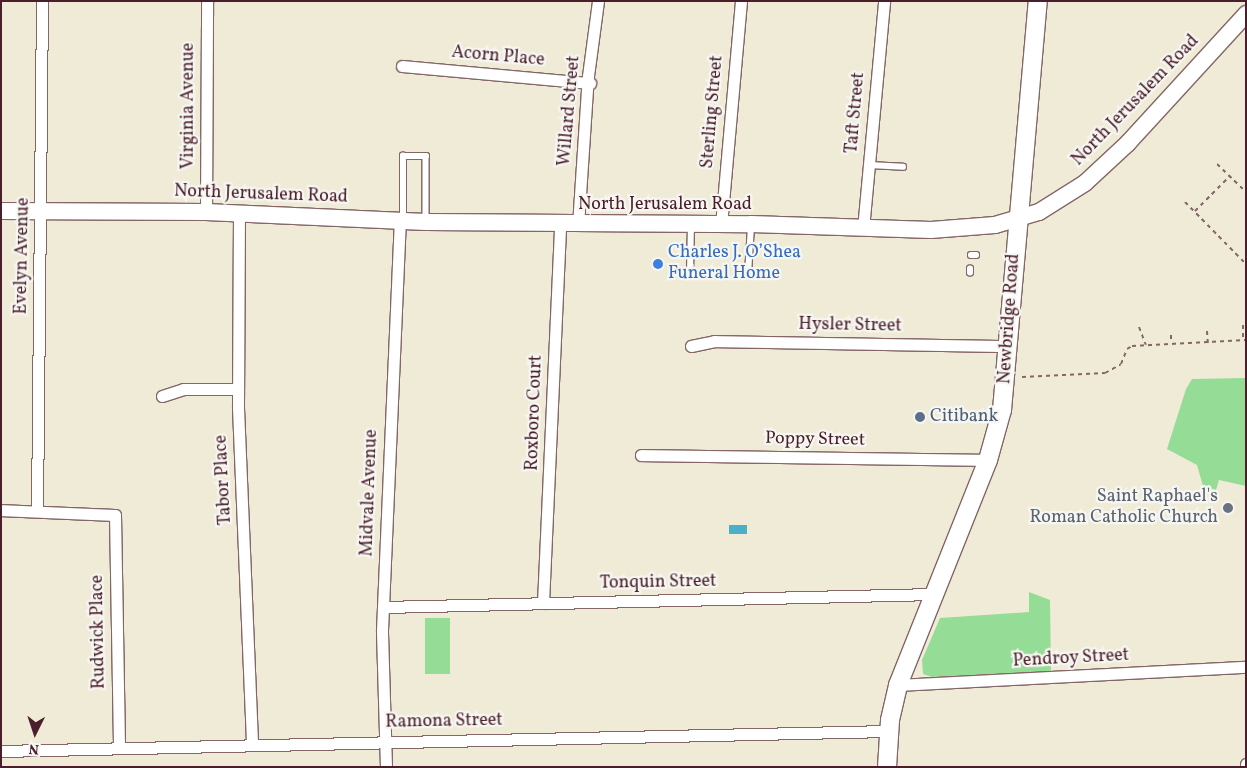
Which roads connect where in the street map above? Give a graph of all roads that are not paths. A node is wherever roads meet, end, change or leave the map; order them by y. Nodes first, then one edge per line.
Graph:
1 (42, 1) edge
2 (207, 1) edge
3 (598, 1) edge
4 (741, 1) edge
5 (884, 1) edge
6 (1038, 1) edge
7 (1246, 14) edge
8 (402, 66) dead end
9 (590, 83) junction
10 (869, 165) junction
11 (903, 167) dead end
12 (1, 211) edge
13 (41, 212) junction
14 (206, 212) junction
15 (239, 214) junction
16 (1018, 220) junction
17 (401, 221) junction
18 (426, 222) junction
19 (690, 224) junction
20 (751, 224) junction
21 (560, 225) junction
22 (578, 225) junction
23 (720, 225) junction
24 (863, 229) junction
25 (690, 272) dead end
26 (748, 274) dead end
27 (691, 346) dead end
28 (1009, 346) junction
29 (238, 389) junction
30 (162, 396) dead end
31 (641, 455) dead end
32 (988, 460) junction
33 (1, 510) edge
34 (37, 511) junction
35 (933, 594) junction
36 (543, 603) junction
37 (383, 608) junction
38 (1246, 667) edge
39 (898, 685) junction
40 (888, 731) junction
41 (386, 741) junction
42 (252, 744) junction
43 (119, 748) junction
44 (1, 751) edge
45 (386, 767) edge
46 (887, 767) edge

1 - 13 street, Evelyn Avenue
2 - 14 street, Virginia Avenue
3 - 9 street, Willard Street
4 - 23 street, Sterling Street
5 - 10 street, Taft Street
6 - 16 main road, Newbridge Road
7 - 16 main road, North Jerusalem Road
8 - 9 street, Acorn Place
9 - 22 street, Willard Street
10 - 11 lane
10 - 24 street, Taft Street
12 - 13 main road, North Jerusalem Road
13 - 14 main road, North Jerusalem Road
13 - 34 street, Evelyn Avenue
14 - 15 main road, North Jerusalem Road
15 - 17 main road, North Jerusalem Road
15 - 29 street, Tabor Place
16 - 24 main road, North Jerusalem Road
16 - 28 main road, Newbridge Road
17 - 18 main road, North Jerusalem Road
17 - 18 lane
17 - 37 street, Midvale Avenue
18 - 21 main road, North Jerusalem Road
19 - 22 main road, North Jerusalem Road
19 - 23 main road, North Jerusalem Road
19 - 25 lane
20 - 23 main road, North Jerusalem Road
20 - 24 main road, North Jerusalem Road
20 - 26 lane
21 - 22 main road, North Jerusalem Road
21 - 36 street, Roxboro Court
27 - 28 street, Hysler Street
28 - 32 main road, Newbridge Road
29 - 30 street
29 - 42 street, Tabor Place
31 - 32 street, Poppy Street
32 - 35 main road, Newbridge Road
33 - 34 street
34 - 43 street, Rudwick Place
35 - 36 street, Tonquin Street
35 - 39 main road, Newbridge Road
36 - 37 street, Tonquin Street
37 - 41 street, Midvale Avenue
38 - 39 street, Pendroy Street
39 - 40 main road, Newbridge Road
40 - 41 street, Ramona Street
40 - 46 main road, Newbridge Road
41 - 42 street, Ramona Street
41 - 45 street, Midvale Avenue
42 - 43 street, Ramona Street
43 - 44 street, Ramona Street

